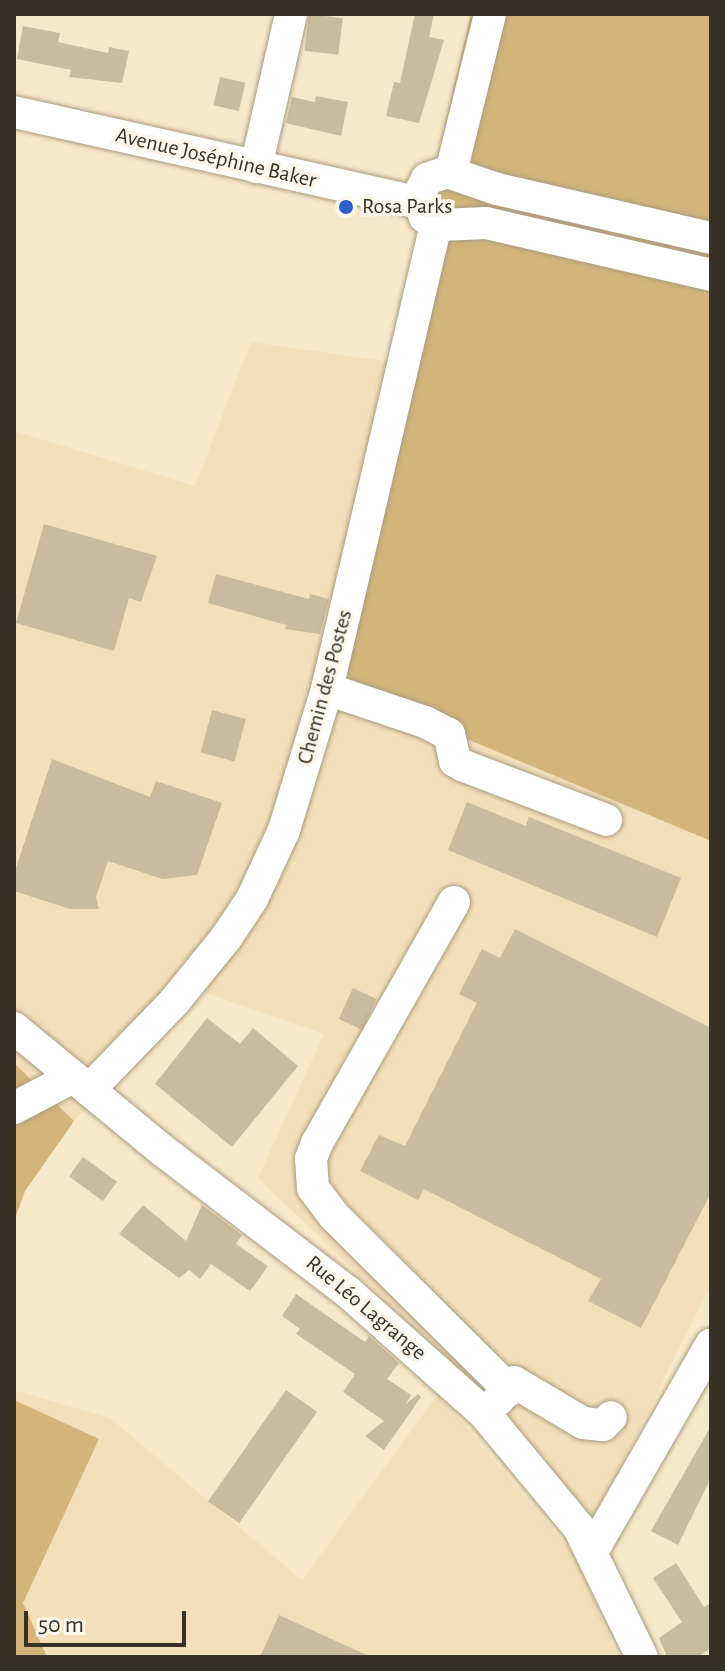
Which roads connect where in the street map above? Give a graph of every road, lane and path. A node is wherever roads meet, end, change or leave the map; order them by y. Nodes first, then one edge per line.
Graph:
1 (291, 14) edge
2 (490, 14) edge
3 (14, 112) edge
4 (256, 167) junction
5 (458, 176) junction
6 (438, 216) junction
7 (711, 238) edge
8 (711, 275) edge
9 (327, 689) junction
10 (606, 820) dead end
11 (454, 902) dead end
12 (14, 1028) edge
13 (81, 1083) junction
14 (14, 1108) edge
15 (711, 1345) edge
16 (509, 1390) junction
17 (484, 1413) junction
18 (611, 1417) dead end
19 (593, 1550) junction
20 (642, 1657) edge

1 - 4 street
2 - 5 street
3 - 4 street, Avenue Joséphine Baker
4 - 6 street, Avenue Joséphine Baker
5 - 6 street, Chemin des Postes
5 - 6 street
5 - 7 street
6 - 8 street, Avenue Joséphine Baker
6 - 9 street, Chemin des Postes
9 - 10 street
9 - 13 street, Chemin des Postes
11 - 16 street
12 - 13 street, Rue Léo Lagrange
13 - 14 street, Chemin des Postes
13 - 17 street, Rue Léo Lagrange
15 - 19 street
16 - 17 street
16 - 18 street
17 - 19 street, Rue Léo Lagrange
19 - 20 street, Rue Léo Lagrange

